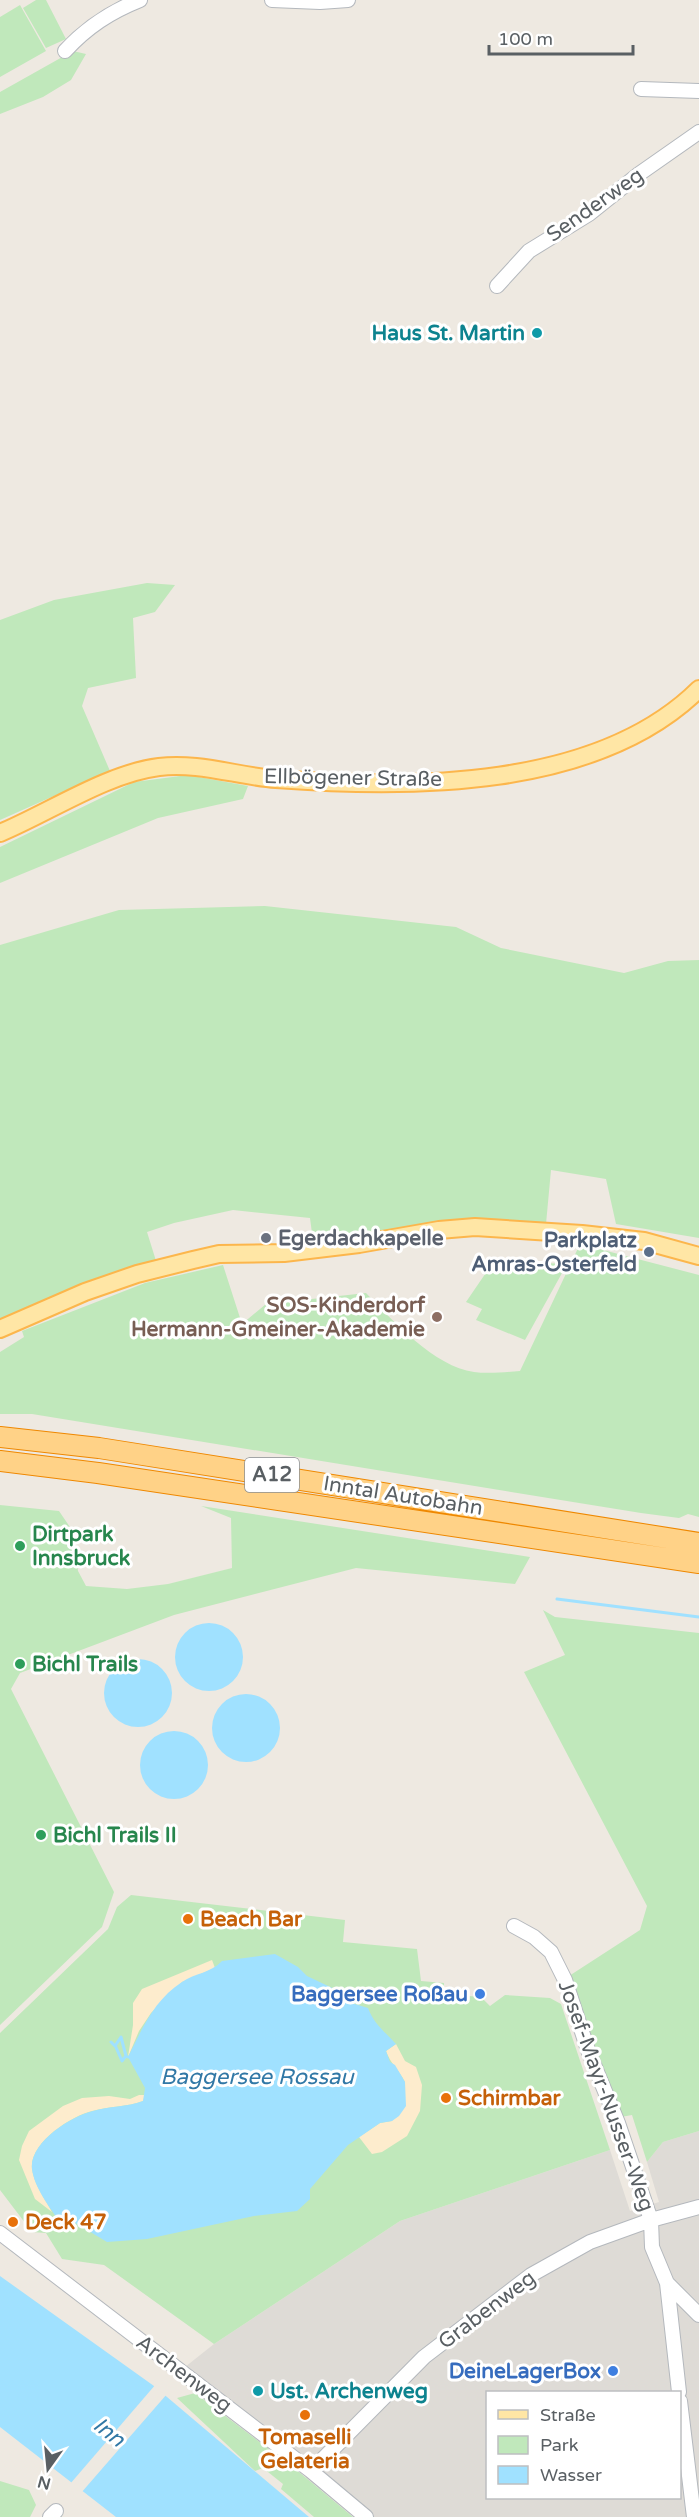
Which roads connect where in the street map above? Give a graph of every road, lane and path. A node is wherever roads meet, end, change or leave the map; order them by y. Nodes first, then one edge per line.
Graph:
1 (140, 0) edge
2 (272, 0) edge
3 (348, 0) edge
4 (65, 51) dead end
5 (641, 89) dead end
6 (699, 91) edge
7 (699, 132) edge
8 (497, 286) dead end
9 (699, 688) edge
10 (0, 833) edge
11 (699, 1256) edge
12 (0, 1329) edge
13 (0, 1437) edge
14 (0, 1461) edge
15 (699, 1543) edge
16 (699, 1563) edge
17 (513, 1926) dead end
18 (699, 2207) edge
19 (651, 2220) junction
20 (0, 2233) edge
21 (667, 2283) junction
22 (699, 2315) edge
23 (679, 2391) edge
24 (681, 2410) edge
25 (311, 2471) junction
26 (366, 2517) edge
27 (693, 2517) edge

1 - 4 street
2 - 3 street
5 - 6 street
7 - 8 street, Senderweg
9 - 10 main road, Ellbögener Straße
11 - 12 main road
13 - 15 highway, Inntal Autobahn / A12
14 - 16 highway, Inntal Autobahn / A12
17 - 19 street, Josef-Mayr-Nusser-Weg
18 - 19 street, Grabenweg
19 - 21 street, Josef-Mayr-Nusser-Weg
19 - 25 street, Grabenweg
20 - 25 street, Archenweg
21 - 22 street
21 - 23 street, Josef-Mayr-Nusser-Weg
24 - 27 street
25 - 26 street, Archenweg

